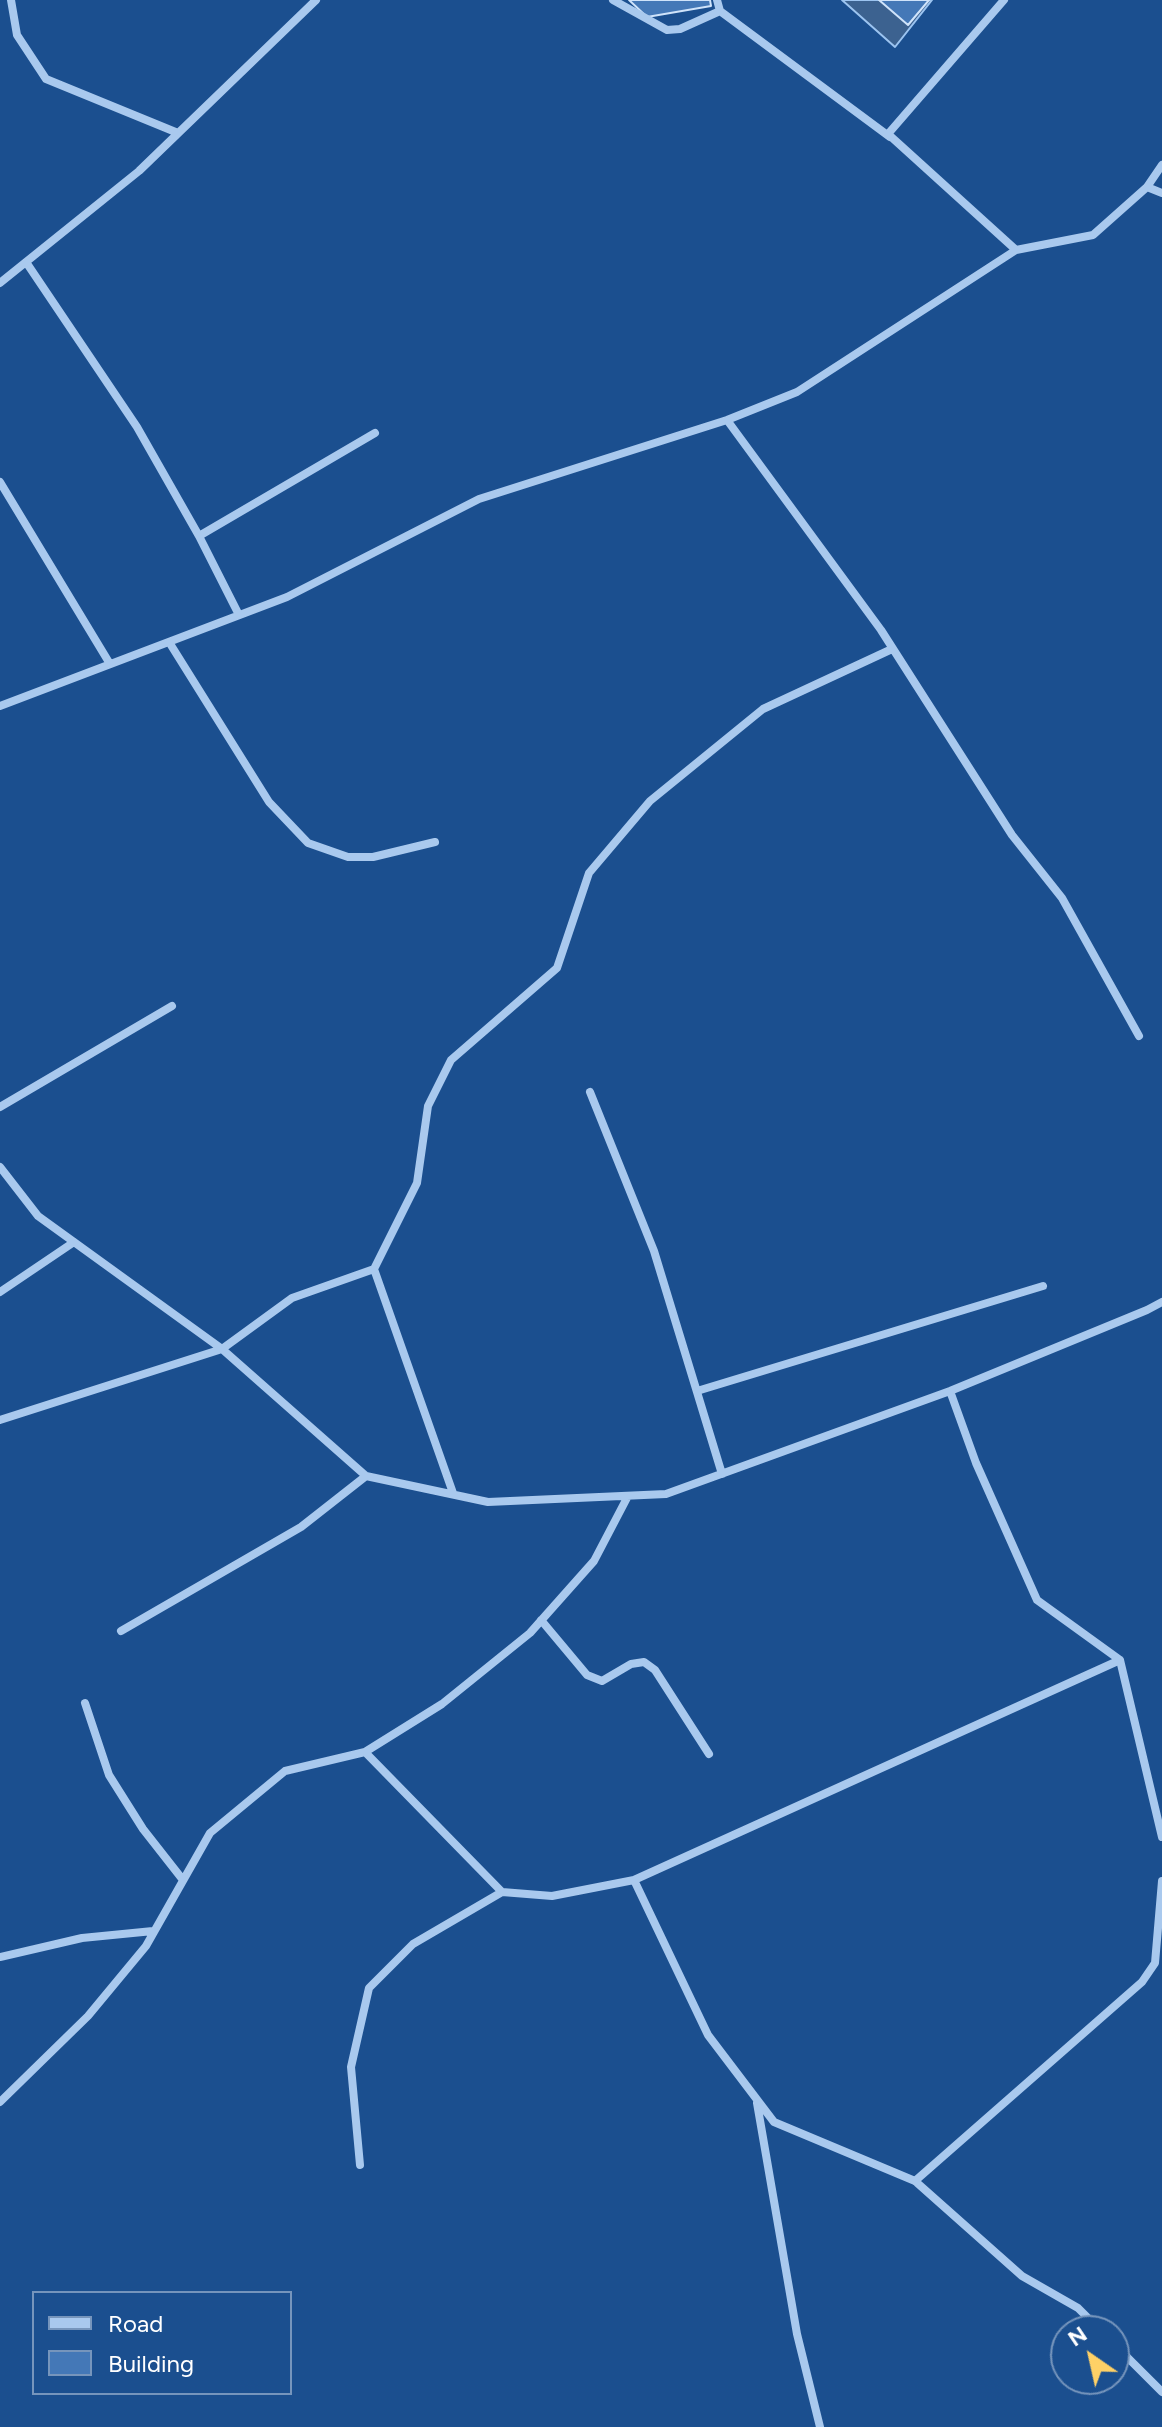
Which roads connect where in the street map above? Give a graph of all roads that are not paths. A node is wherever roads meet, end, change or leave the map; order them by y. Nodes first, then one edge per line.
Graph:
1 (11, 0) edge
2 (316, 0) edge
3 (613, 0) edge
4 (717, 0) edge
5 (1004, 0) edge
6 (720, 11) junction
7 (178, 133) junction
8 (899, 143) junction
9 (1162, 165) edge
10 (1147, 187) junction
11 (1162, 193) edge
12 (1016, 250) junction
13 (26, 262) junction
14 (0, 283) edge
15 (727, 420) junction
16 (375, 433) dead end
17 (0, 482) edge
18 (199, 536) junction
19 (239, 615) junction
20 (169, 642) junction
21 (892, 649) junction
22 (110, 664) junction
23 (0, 706) edge
24 (435, 842) dead end
25 (172, 1006) dead end
26 (1139, 1036) dead end
27 (590, 1092) dead end
28 (0, 1107) edge
29 (0, 1167) edge
30 (74, 1242) junction
31 (374, 1269) junction
32 (1043, 1286) dead end
33 (0, 1292) edge
34 (1162, 1302) edge
35 (222, 1349) junction
36 (697, 1391) junction
37 (950, 1391) junction
38 (0, 1420) edge
39 (722, 1474) junction
40 (366, 1476) junction
41 (453, 1493) junction
42 (628, 1496) junction
43 (541, 1620) junction
44 (121, 1631) dead end
45 (1120, 1660) junction
46 (85, 1703) dead end
47 (365, 1752) junction
48 (709, 1754) dead end
49 (1162, 1837) edge
50 (183, 1880) junction
51 (634, 1880) junction
52 (1162, 1881) edge
53 (502, 1892) junction
54 (153, 1931) junction
55 (0, 1957) edge
56 (756, 2099) junction
57 (0, 2102) edge
58 (360, 2165) dead end
59 (915, 2181) junction
60 (1085, 2315) edge
61 (1130, 2360) edge
62 (1162, 2392) edge
63 (820, 2427) edge

1 - 7 street
2 - 7 street
3 - 6 street
4 - 6 street
5 - 8 street
6 - 8 street
7 - 13 street
8 - 12 street
9 - 10 street
10 - 11 street
10 - 12 street
12 - 15 street
13 - 14 street
13 - 18 street
15 - 19 street
15 - 21 street
16 - 18 street
17 - 22 street
18 - 19 street
19 - 20 street
20 - 22 street
20 - 24 street
21 - 26 street
21 - 31 street
22 - 23 street
25 - 28 street
27 - 36 street
29 - 30 street
30 - 33 street
30 - 35 street
31 - 35 street
31 - 41 street
32 - 36 street
34 - 37 street
35 - 38 street
35 - 40 street
36 - 39 street
37 - 39 street
37 - 45 street
39 - 42 street
40 - 41 street
40 - 44 street
41 - 42 street
42 - 43 street
43 - 47 street
43 - 48 street
45 - 49 street
45 - 51 street
46 - 50 street
47 - 50 street
47 - 53 street
50 - 54 street
51 - 53 street
51 - 56 street
52 - 59 street
53 - 58 street
54 - 55 street
54 - 57 street
56 - 59 street
56 - 63 street
59 - 60 street
61 - 62 street

